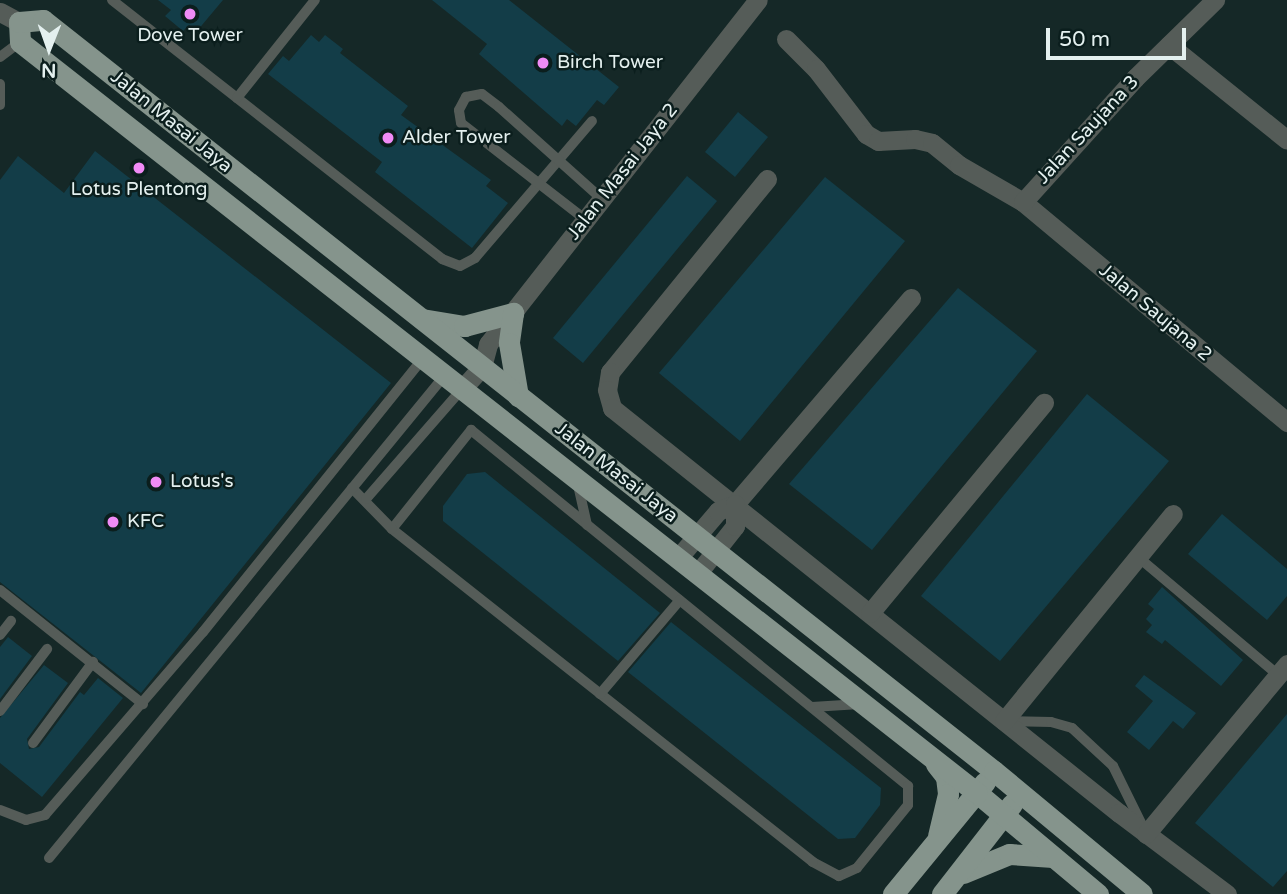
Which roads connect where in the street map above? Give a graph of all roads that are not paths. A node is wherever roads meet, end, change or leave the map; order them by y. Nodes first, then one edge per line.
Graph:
1 (113, 0) edge
2 (315, 0) edge
3 (758, 0) edge
4 (1215, 0) edge
5 (13, 25) edge
6 (786, 39) dead end
7 (1169, 45) junction
8 (0, 57) edge
9 (0, 84) edge
10 (237, 98) junction
11 (0, 105) edge
12 (592, 121) dead end
13 (1287, 140) edge
14 (558, 162) junction
15 (767, 179) dead end
16 (540, 184) junction
17 (602, 199) junction
18 (1023, 202) junction
19 (586, 220) junction
20 (911, 298) dead end
21 (513, 313) junction
22 (420, 319) junction
23 (488, 344) junction
24 (463, 352) junction
25 (423, 358) junction
26 (482, 367) junction
27 (445, 375) junction
28 (462, 389) junction
29 (518, 396) junction
30 (1044, 403) dead end
31 (1287, 422) edge
32 (577, 479) junction
33 (352, 488) junction
34 (366, 499) junction
35 (727, 508) junction
36 (1173, 514) dead end
37 (587, 525) junction
38 (392, 529) junction
39 (697, 536) junction
40 (715, 551) junction
41 (1138, 557) junction
42 (678, 558) junction
43 (698, 573) junction
44 (0, 590) edge
45 (680, 600) junction
46 (870, 612) junction
47 (17, 615) junction
48 (0, 635) edge
49 (52, 643) junction
50 (93, 662) junction
51 (1282, 669) edge
52 (600, 694) junction
53 (144, 704) junction
54 (860, 704) junction
55 (812, 707) junction
56 (0, 710) edge
57 (1004, 721) junction
58 (33, 743) dead end
59 (930, 756) junction
60 (994, 771) junction
61 (977, 793) junction
62 (1020, 794) junction
63 (0, 810) edge
64 (1003, 815) junction
65 (1146, 834) junction
66 (936, 841) junction
67 (1055, 857) junction
68 (49, 858) dead end
69 (957, 876) junction
70 (893, 894) edge
71 (942, 894) edge
72 (1098, 894) edge
73 (1142, 894) edge
74 (1227, 894) edge

1 - 10 lane
2 - 10 lane
3 - 17 street, Jalan Masai Jaya 2
4 - 7 street, Jalan Saujana 3
5 - 8 lane
5 - 22 main road, Jalan Masai Jaya
5 - 25 main road, Jalan Masai Jaya
6 - 18 street, Jalan Saujana 2
7 - 13 street
7 - 18 street, Jalan Saujana 3
9 - 11 lane
10 - 16 lane
12 - 14 lane
14 - 16 lane
14 - 16 lane
14 - 17 lane
15 - 35 street
16 - 19 lane
17 - 19 street, Jalan Masai Jaya 2
18 - 31 street, Jalan Saujana 2
19 - 21 street, Jalan Masai Jaya 2
20 - 35 street
21 - 22 main road
21 - 23 street, Jalan Masai Jaya 2
21 - 29 main road
22 - 24 main road, Jalan Masai Jaya
23 - 24 street
23 - 26 street, Jalan Masai Jaya 2
24 - 26 main road, Jalan Masai Jaya
24 - 27 street
25 - 27 main road, Jalan Masai Jaya
25 - 53 lane
26 - 28 street, Jalan Masai Jaya 2
26 - 29 main road, Jalan Masai Jaya
27 - 28 main road, Jalan Masai Jaya
27 - 33 lane
28 - 32 main road, Jalan Masai Jaya
28 - 34 lane
29 - 39 main road, Jalan Masai Jaya
30 - 46 street
32 - 37 lane
32 - 42 main road, Jalan Masai Jaya
33 - 34 lane
33 - 68 lane
34 - 38 lane
35 - 39 street
35 - 40 street
35 - 46 street
36 - 41 street
37 - 38 lane
37 - 45 lane
38 - 52 lane
39 - 40 main road, Jalan Masai Jaya
39 - 42 street
40 - 43 street
40 - 60 main road, Jalan Masai Jaya
41 - 51 lane
41 - 57 street
42 - 43 main road, Jalan Masai Jaya
43 - 54 main road, Jalan Masai Jaya
44 - 47 lane
45 - 52 lane
45 - 55 lane
46 - 57 street
47 - 48 lane
47 - 49 lane
49 - 50 lane
49 - 56 lane
50 - 53 lane
50 - 58 lane
51 - 65 street
52 - 55 lane
53 - 63 lane
54 - 55 lane
54 - 59 main road, Jalan Masai Jaya
57 - 65 street
57 - 65 lane
59 - 61 main road, Jalan Masai Jaya
59 - 66 main road
60 - 61 main road
60 - 62 main road, Jalan Masai Jaya
61 - 64 main road, Jalan Masai Jaya
61 - 66 main road
62 - 64 main road
62 - 73 main road, Jalan Masai Jaya
64 - 67 main road, Jalan Masai Jaya
64 - 69 main road
65 - 74 street
66 - 70 main road
67 - 69 main road
67 - 72 main road, Jalan Masai Jaya
69 - 71 main road

